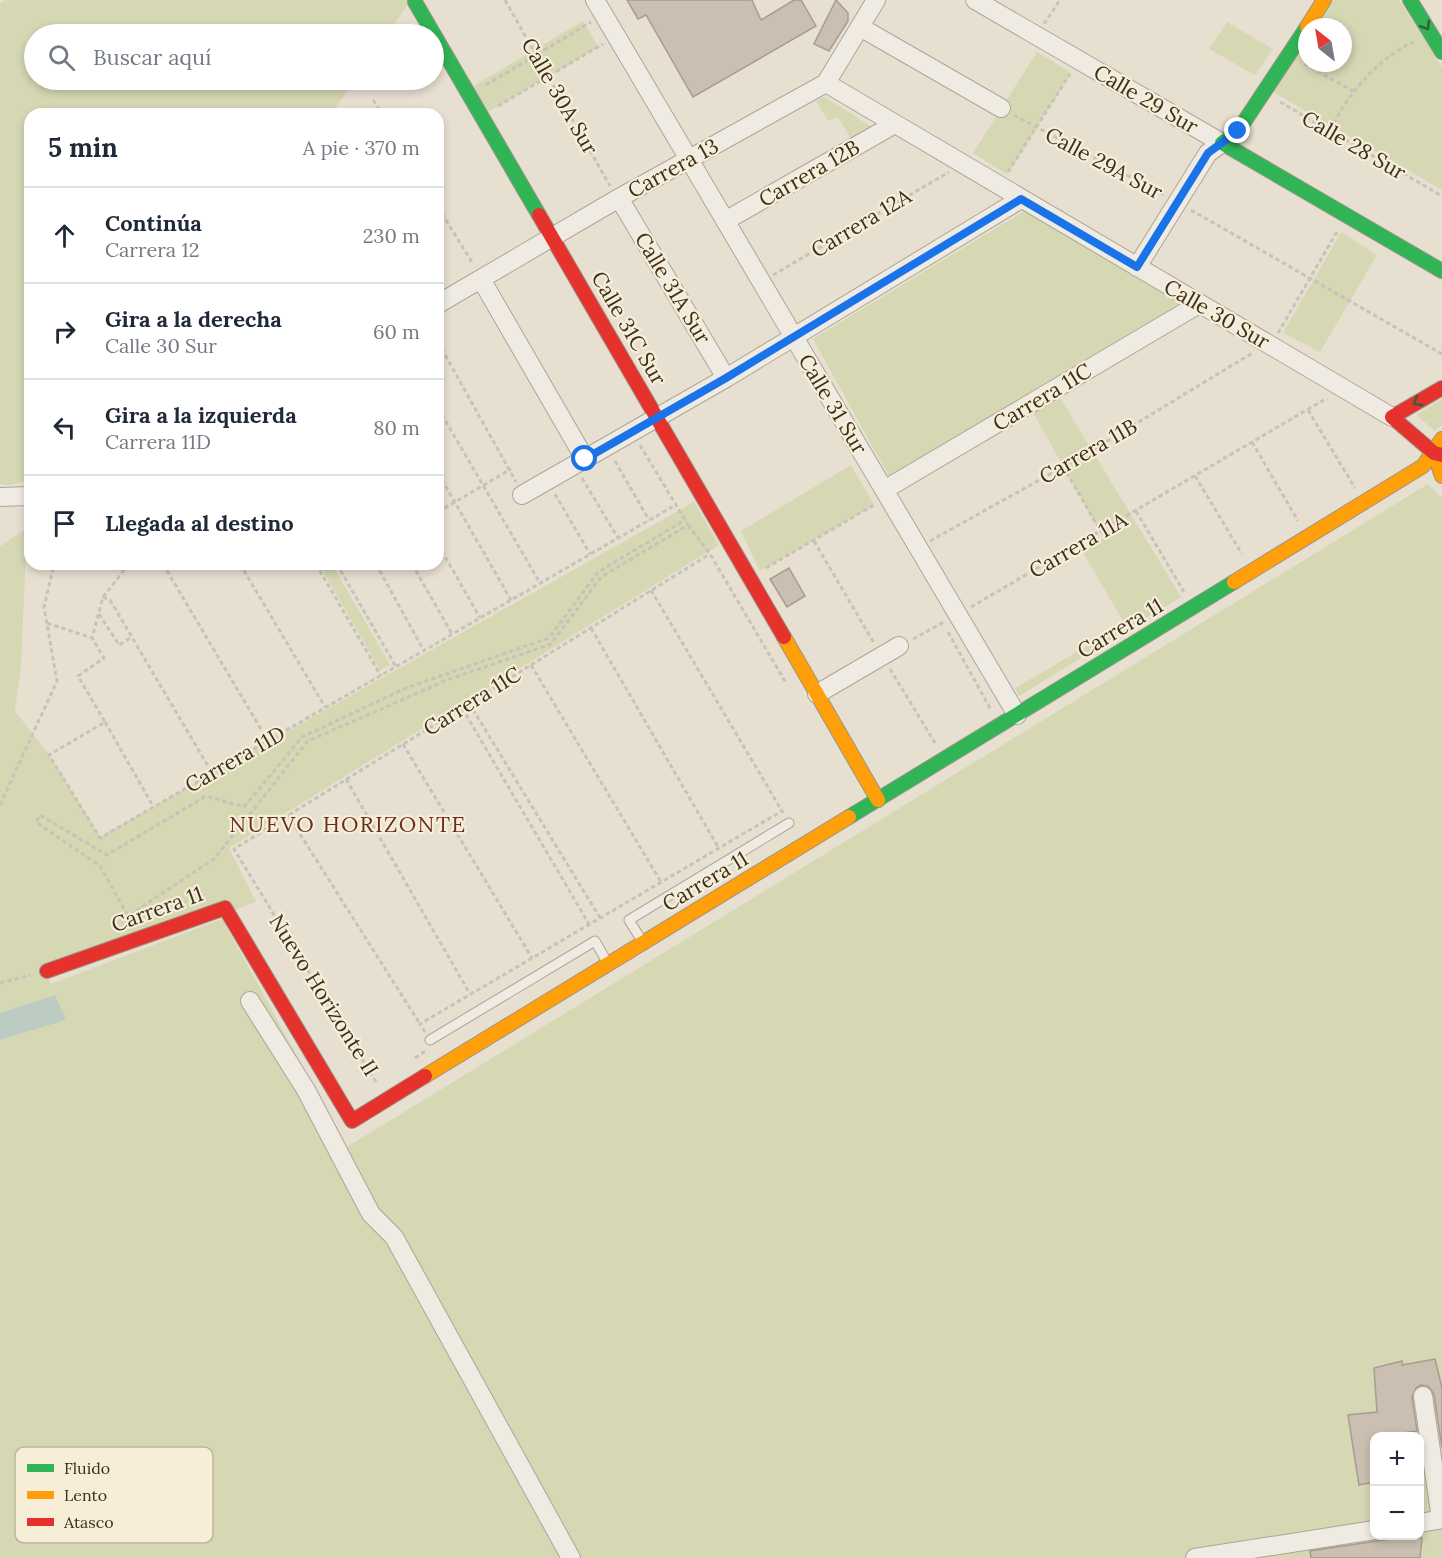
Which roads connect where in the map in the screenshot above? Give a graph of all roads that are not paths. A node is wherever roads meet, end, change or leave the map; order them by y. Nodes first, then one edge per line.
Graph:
1 (595, 0) edge
2 (876, 0) edge
3 (975, 0) edge
4 (1324, 0) edge
5 (1410, 0) edge
6 (415, 2) dead end
7 (1313, 18) edge
8 (428, 24) edge
9 (854, 24) junction
10 (1298, 42) edge
11 (444, 52) edge
12 (1442, 52) edge
13 (826, 83) junction
14 (1001, 108) road end
15 (893, 124) junction
16 (1222, 143) junction
17 (688, 159) junction
18 (616, 195) junction
19 (1021, 199) junction
20 (725, 221) junction
21 (551, 237) junction
22 (1137, 267) junction
23 (1442, 271) edge
24 (477, 272) junction
25 (444, 299) edge
26 (1199, 304) junction
27 (793, 337) junction
28 (726, 378) junction
29 (1442, 388) edge
30 (1392, 417) junction
31 (657, 419) junction
32 (1442, 439) edge
33 (1438, 454) edge
34 (585, 459) junction
35 (1442, 476) edge
36 (522, 495) road end
37 (0, 496) edge
38 (24, 496) edge
39 (879, 497) junction
40 (899, 646) road end
41 (817, 694) junction
42 (1017, 715) junction
43 (878, 800) junction
44 (789, 823) road end
45 (644, 943) junction
46 (608, 965) junction
47 (47, 971) road end
48 (250, 1000) dead end
49 (430, 1040) road end
50 (1423, 1396) dead end
51 (1442, 1520) edge
52 (1424, 1522) edge
53 (1370, 1531) edge
54 (571, 1558) edge
55 (1194, 1558) edge

1 - 17 street, Calle 31 Sur
2 - 9 street, Carrera 13
3 - 16 street, Calle 29 Sur
4 - 7 street
5 -> 12 street
6 - 8 street, Calle 31C Sur
9 - 13 street, Carrera 13
9 - 14 street
10 - 16 street
11 - 21 street, Calle 31C Sur
13 - 15 street, Calle 30 Sur
13 - 17 street, Carrera 13
15 - 19 street, Calle 30 Sur
15 - 20 street, Carrera 12B
16 - 22 street
16 - 23 street, Calle 29 Sur
17 - 18 street, Carrera 13
17 - 20 street, Calle 31 Sur
18 - 21 street, Carrera 13
18 - 28 street, Calle 31A Sur
19 - 22 street, Calle 30 Sur
19 - 27 street
20 - 27 street, Calle 31 Sur
21 - 24 street, Carrera 13
21 - 31 street, Calle 31C Sur
22 - 26 street, Calle 30 Sur
24 - 25 street, Carrera 13
24 - 34 street
26 - 30 street, Calle 30 Sur
26 - 39 street, Carrera 11C
27 - 28 street
27 - 39 street, Calle 31 Sur
28 - 31 street
29 -> 30 street
30 - 33 street
31 - 34 street
31 - 41 street, Calle 31C Sur
32 - 33 street, Carrera 11
33 - 35 street
33 - 42 street, Carrera 11
34 - 36 street
37 - 38 street
39 - 42 street, Calle 31 Sur
40 - 41 street
41 - 43 street, Calle 31C Sur
42 - 43 street, Carrera 11
43 - 45 street, Carrera 11
44 - 45 lane
45 - 46 street, Carrera 11
46 - 47 street, Carrera 11
46 - 49 lane
48 - 54 street
50 - 51 street
51 - 52 street
53 - 55 street

